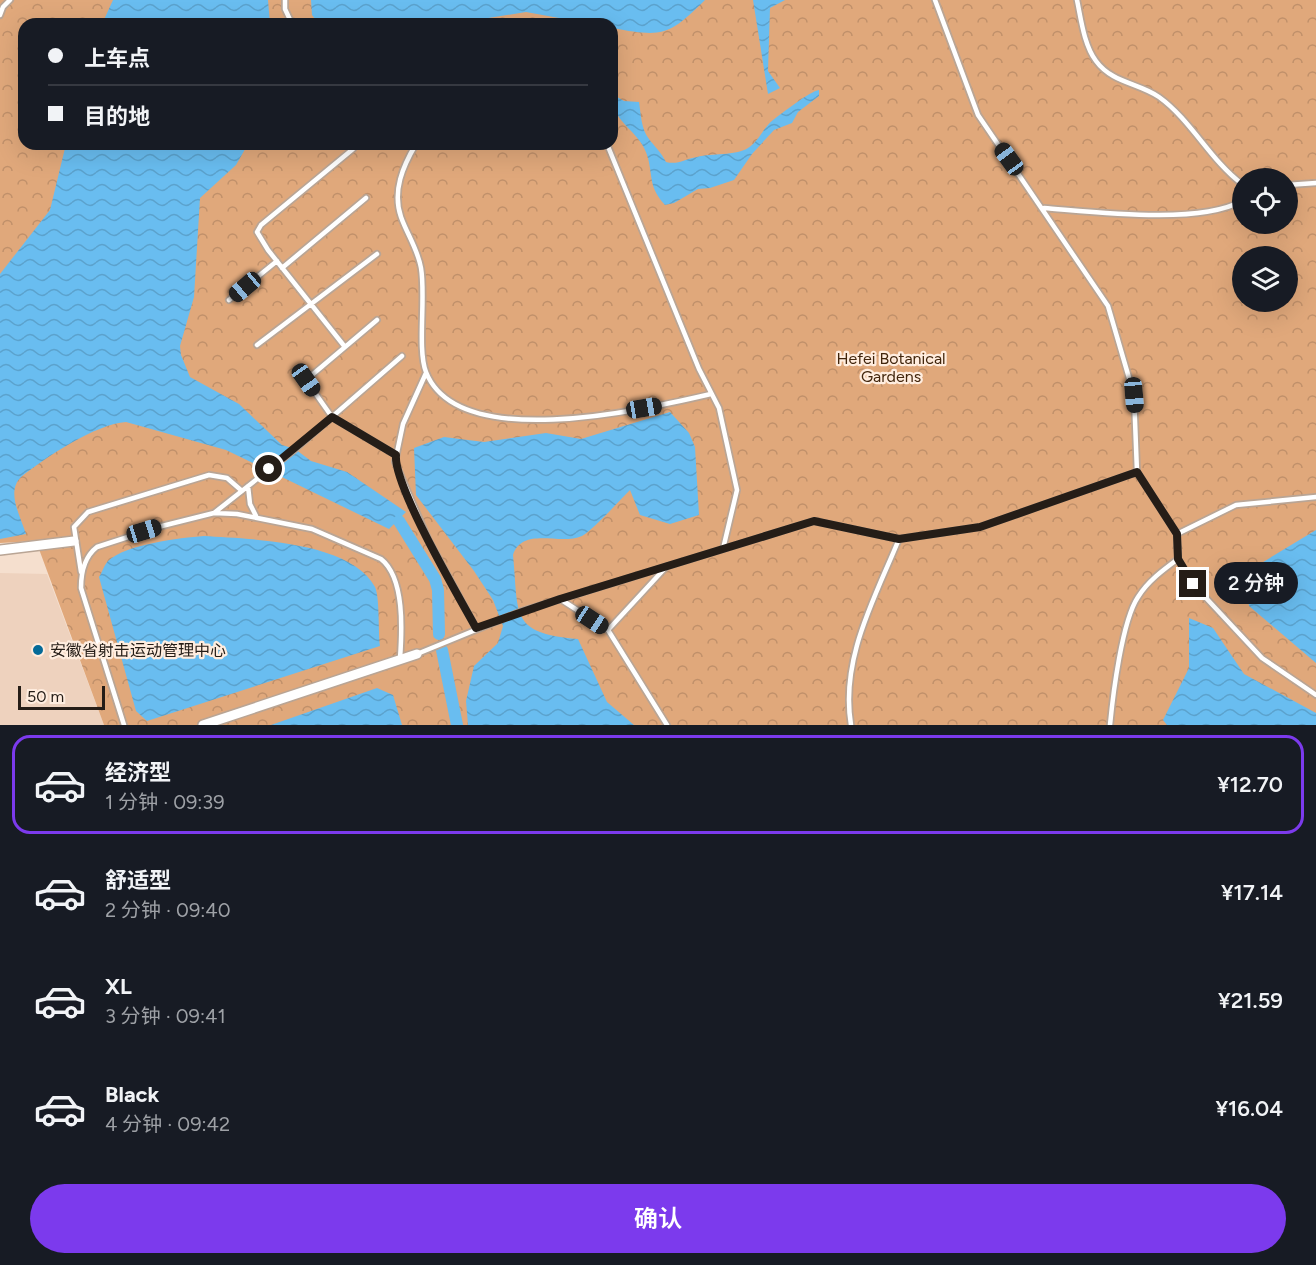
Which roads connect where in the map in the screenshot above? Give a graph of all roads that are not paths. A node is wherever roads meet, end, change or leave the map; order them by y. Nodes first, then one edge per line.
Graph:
1 (10, 0) edge
2 (285, 0) edge
3 (935, 0) edge
4 (1077, 0) edge
5 (0, 15) edge
6 (289, 18) edge
7 (352, 150) edge
8 (412, 150) edge
9 (609, 150) edge
10 (1232, 173) edge
11 (1316, 183) edge
12 (1298, 184) edge
13 (366, 198) dead end
14 (1232, 204) edge
15 (1044, 208) junction
16 (377, 254) dead end
17 (277, 261) junction
18 (282, 268) junction
19 (229, 300) dead end
20 (310, 303) junction
21 (377, 320) dead end
22 (257, 345) dead end
23 (345, 347) junction
24 (402, 356) dead end
25 (426, 372) junction
26 (711, 394) junction
27 (332, 417) junction
28 (396, 455) junction
29 (1137, 472) junction
30 (248, 486) junction
31 (242, 491) junction
32 (1316, 497) edge
33 (214, 513) junction
34 (256, 516) junction
35 (1177, 534) junction
36 (899, 539) junction
37 (74, 541) junction
38 (723, 549) junction
39 (0, 550) edge
40 (1178, 559) junction
41 (668, 566) junction
42 (81, 572) junction
43 (560, 599) junction
44 (476, 628) junction
45 (608, 630) junction
46 (417, 654) joint
47 (400, 659) junction
48 (1316, 695) edge
49 (124, 725) edge
50 (203, 725) edge
51 (667, 725) edge
52 (851, 725) edge
53 (1110, 725) edge

1 - 5 lane
2 - 6 lane
3 - 15 lane
4 - 10 lane
7 - 17 lane
8 - 25 lane
9 - 26 lane
11 - 12 lane
13 - 18 lane
14 - 15 lane
15 - 29 lane
16 - 20 lane
17 - 18 lane
17 - 19 lane
18 - 20 lane
20 - 22 lane
20 - 23 lane
21 - 23 lane
23 - 27 lane
24 - 27 lane
25 - 26 lane
25 - 28 lane
26 - 38 lane
27 - 28 lane
27 - 30 lane
28 - 44 lane
29 - 35 lane
29 - 36 lane
30 - 31 lane
30 - 34 lane
31 - 33 lane
31 - 37 lane
32 - 35 lane
33 - 34 lane
33 - 42 lane
34 - 47 lane
35 - 40 lane
36 - 38 lane
36 - 52 lane
37 - 39 street
37 - 42 lane
38 - 41 lane
40 - 48 lane
40 - 53 lane
41 - 43 lane
41 - 45 lane
42 - 49 lane
43 - 44 lane
43 - 45 lane
44 - 46 lane
45 - 51 lane
46 - 47 street
47 - 50 street

